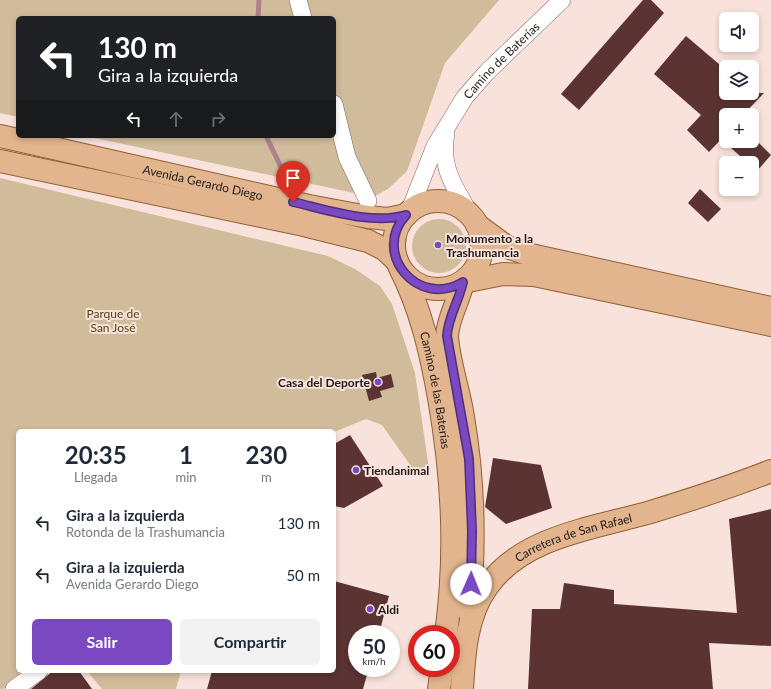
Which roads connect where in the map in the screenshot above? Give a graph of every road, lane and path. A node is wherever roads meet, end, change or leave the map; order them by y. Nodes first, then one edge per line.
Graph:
1 (298, 0) edge
2 (562, 0) edge
3 (302, 16) edge
4 (336, 112) edge
5 (448, 126) junction
6 (0, 136) edge
7 (0, 161) edge
8 (368, 201) dead end
9 (408, 213) junction
10 (475, 221) junction
11 (399, 264) junction
12 (463, 282) junction
13 (771, 308) edge
14 (771, 325) edge
15 (771, 471) edge
16 (771, 478) edge
17 (714, 491) junction
18 (447, 625) edge
19 (465, 649) junction
20 (36, 673) edge
21 (441, 677) edge
22 (14, 689) edge
23 (439, 689) edge
24 (462, 689) edge

1 - 3 street
2 - 5 street, Camino de Baterías
4 - 8 street
5 - 9 street, Camino de Baterías
5 - 10 street, Camino de Baterías
6 - 9 main road, Avenida Gerardo Diego
7 - 11 main road, Avenida Gerardo Diego
9 - 10 main road
9 - 11 main road
10 - 12 main road
10 - 13 main road
11 - 12 main road
11 - 18 main road, Camino de las Baterías
12 - 14 main road
12 - 19 main road, Camino de las Baterías
15 - 17 main road, Carretera de San Rafael
16 - 17 street
17 - 19 main road, Carretera de San Rafael
19 - 24 main road, Carretera de San Rafael
20 - 22 street
21 - 23 main road

